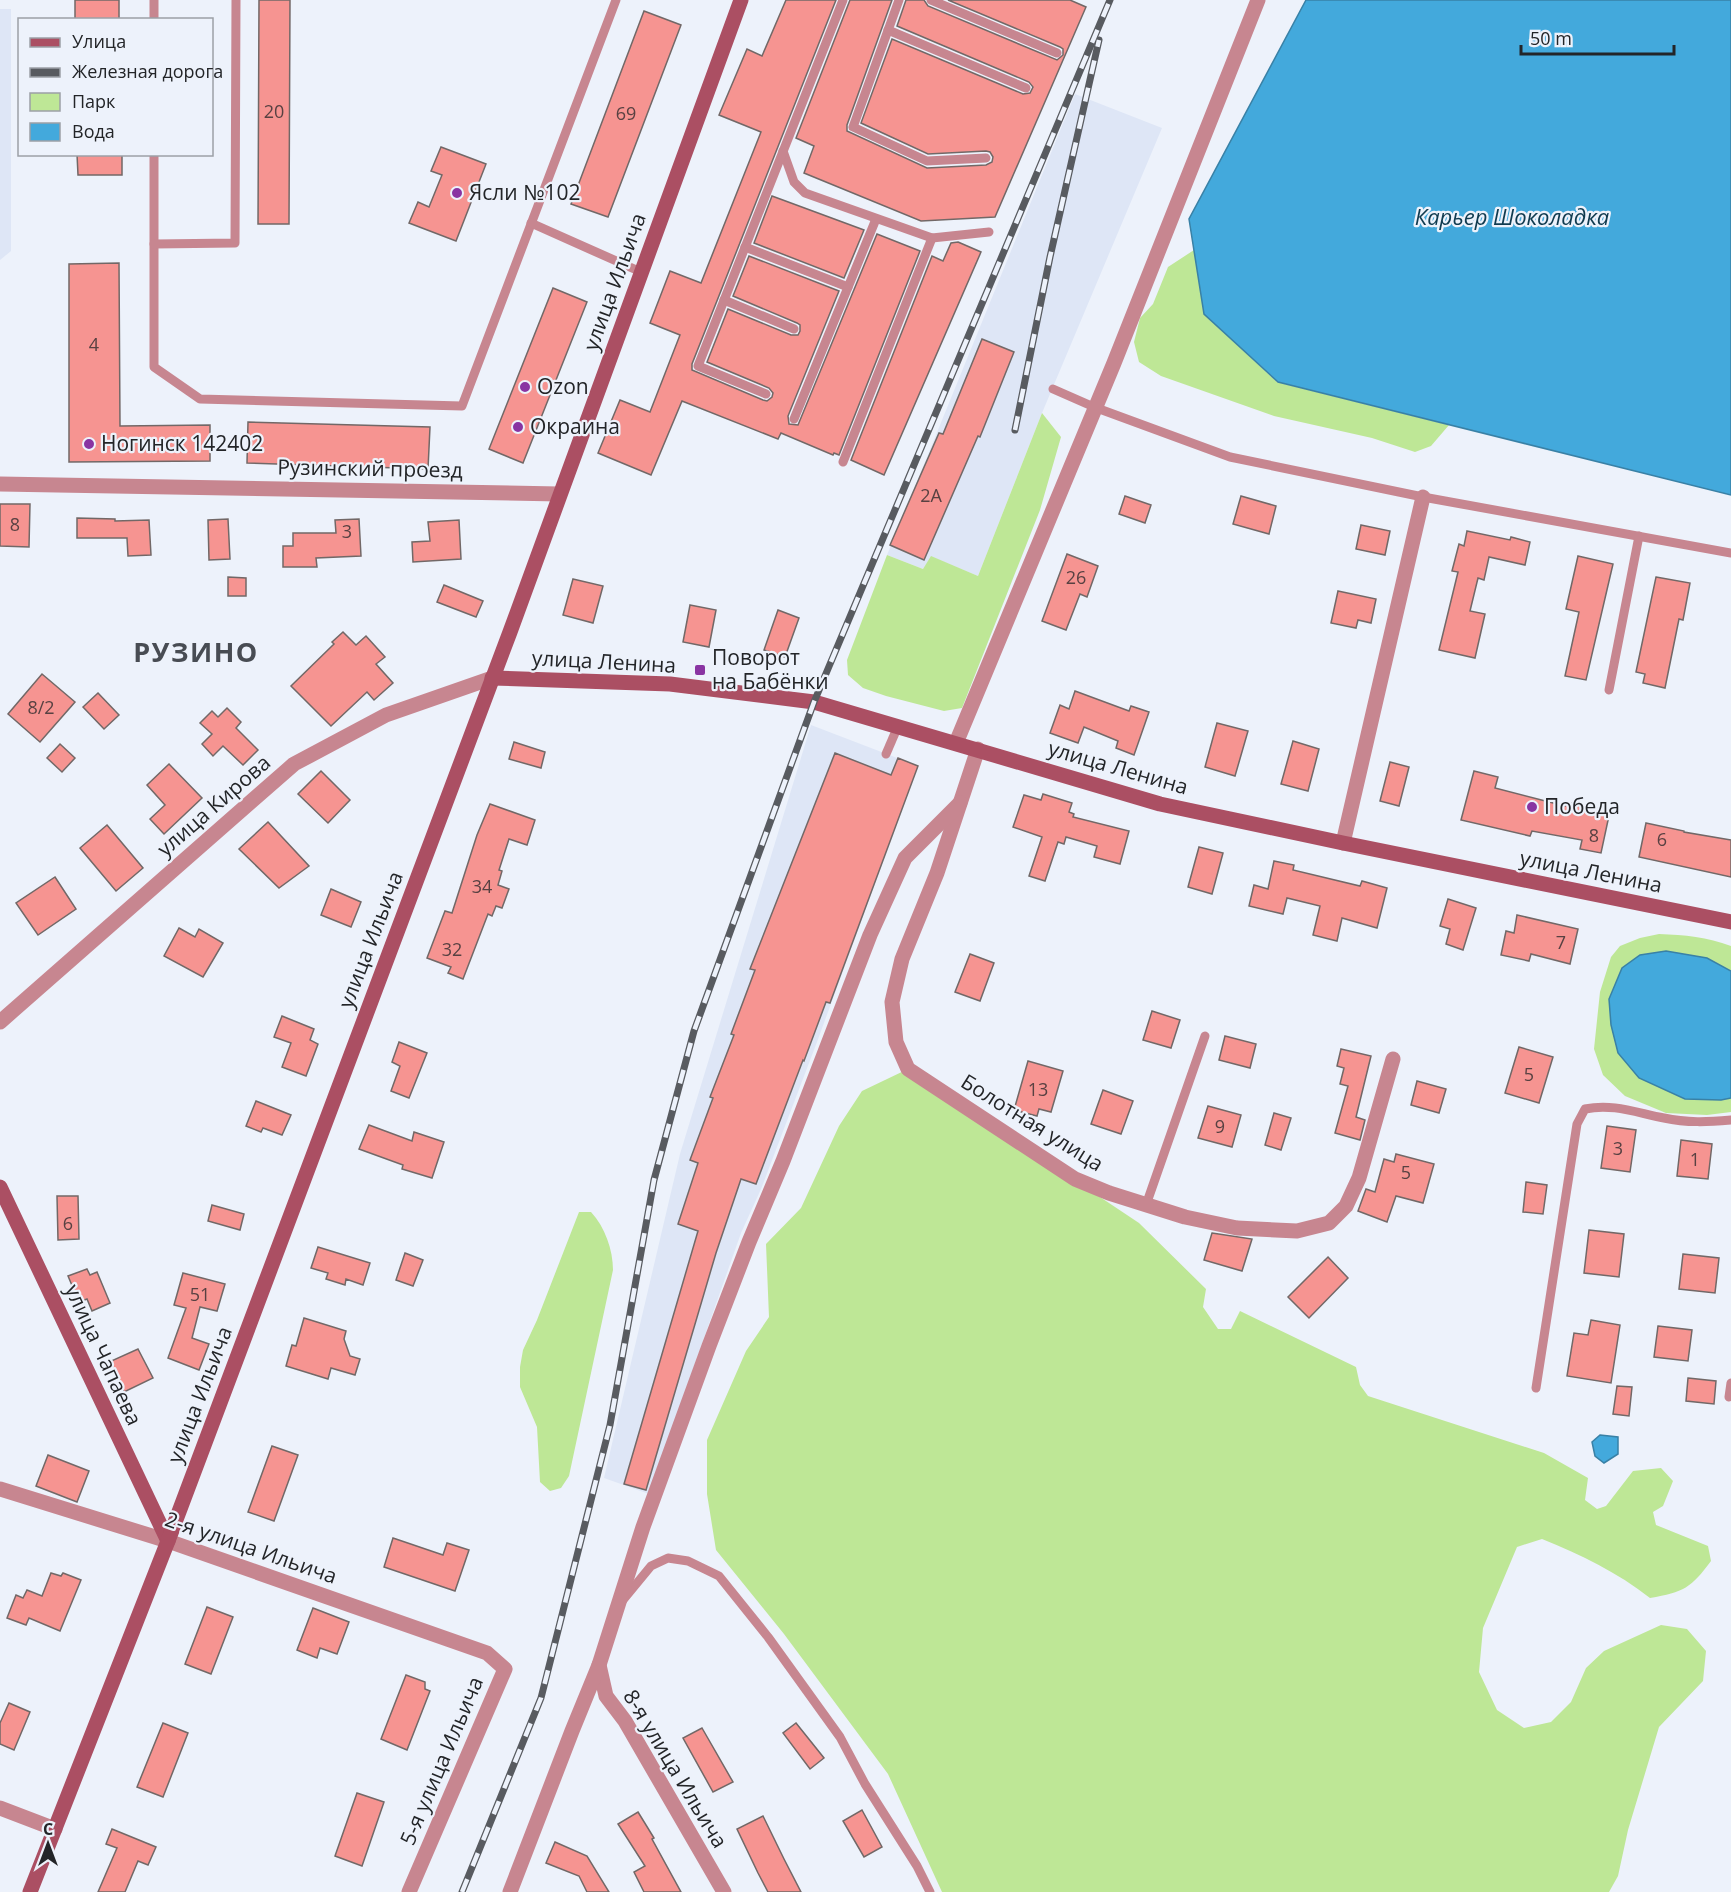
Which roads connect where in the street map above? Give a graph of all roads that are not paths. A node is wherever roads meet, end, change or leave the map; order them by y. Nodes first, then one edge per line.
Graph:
1 (154, 0) edge
2 (236, 0) edge
3 (616, 0) edge
4 (741, 0) edge
5 (843, 0) edge
6 (899, 0) edge
7 (931, 0) edge
8 (1258, 0) edge
9 (154, 18) edge
10 (888, 30) junction
11 (1057, 53) dead end
12 (1026, 88) dead end
13 (783, 151) junction
14 (154, 156) edge
15 (986, 158) dead end
16 (876, 219) junction
17 (531, 223) junction
18 (988, 232) dead end
19 (932, 238) junction
20 (154, 244) junction
21 (745, 247) junction
22 (641, 272) junction
23 (848, 287) junction
24 (724, 300) junction
25 (794, 328) dead end
26 (1053, 389) dead end
27 (766, 394) dead end
28 (1094, 407) junction
29 (794, 419) dead end
30 (843, 462) dead end
31 (0, 484) edge
32 (559, 494) junction
33 (1424, 497) junction
34 (1639, 536) junction
35 (1731, 553) edge
36 (492, 678) junction
37 (1608, 690) dead end
38 (898, 726) junction
39 (956, 743) junction
40 (978, 749) junction
41 (886, 754) dead end
42 (960, 803) junction
43 (1343, 843) junction
44 (1731, 922) edge
45 (0, 1022) edge
46 (1205, 1036) dead end
47 (1393, 1059) dead end
48 (1731, 1120) edge
49 (0, 1187) edge
50 (1146, 1205) junction
51 (1731, 1383) edge
52 (1536, 1388) dead end
53 (1729, 1397) dead end
54 (0, 1489) edge
55 (168, 1541) junction
56 (618, 1606) junction
57 (487, 1653) joint
58 (599, 1665) junction
59 (0, 1808) edge
60 (55, 1828) junction
61 (30, 1892) edge
62 (409, 1892) edge
63 (510, 1892) edge
64 (724, 1892) edge
65 (930, 1892) edge

1 - 9 lane
2 - 20 lane
3 - 17 lane
4 - 22 main road, улица Ильича
5 - 13 lane
6 - 10 lane
7 - 11 lane
8 - 28 street
10 - 12 lane
10 - 15 lane
13 - 16 lane
13 - 21 lane
14 - 20 lane
16 - 19 lane
16 - 23 lane
17 - 20 lane
17 - 22 lane
18 - 19 lane
19 - 30 lane
21 - 23 lane
21 - 24 lane
22 - 32 main road, улица Ильича
23 - 29 lane
24 - 25 lane
24 - 27 lane
26 - 28 lane
28 - 33 lane
28 - 39 street
31 - 32 street, Рузинский проезд
32 - 36 main road, улица Ильича
33 - 34 lane
33 - 43 street
34 - 35 lane
34 - 37 lane
36 - 38 main road, улица Ленина
36 - 45 street, улица Кирова
36 - 55 main road, улица Ильича
38 - 39 main road, улица Ленина
38 - 41 lane
39 - 40 main road, улица Ленина
40 - 42 street, Болотная улица
40 - 43 main road, улица Ленина
42 - 50 street, Болотная улица
42 - 56 street
43 - 44 main road, улица Ленина
46 - 50 lane
47 - 50 street, Болотная улица
48 - 52 lane
49 - 55 main road, улица Чапаева
51 - 53 lane
54 - 55 street, 2-я улица Ильича
55 - 57 street, 2-я улица Ильича
55 - 60 main road, улица Ильича
56 - 58 street
56 - 65 lane
57 - 62 street, 5-я улица Ильича
58 - 63 street
58 - 64 street, 8-я улица Ильича
59 - 60 street
60 - 61 main road, улица Ильича

